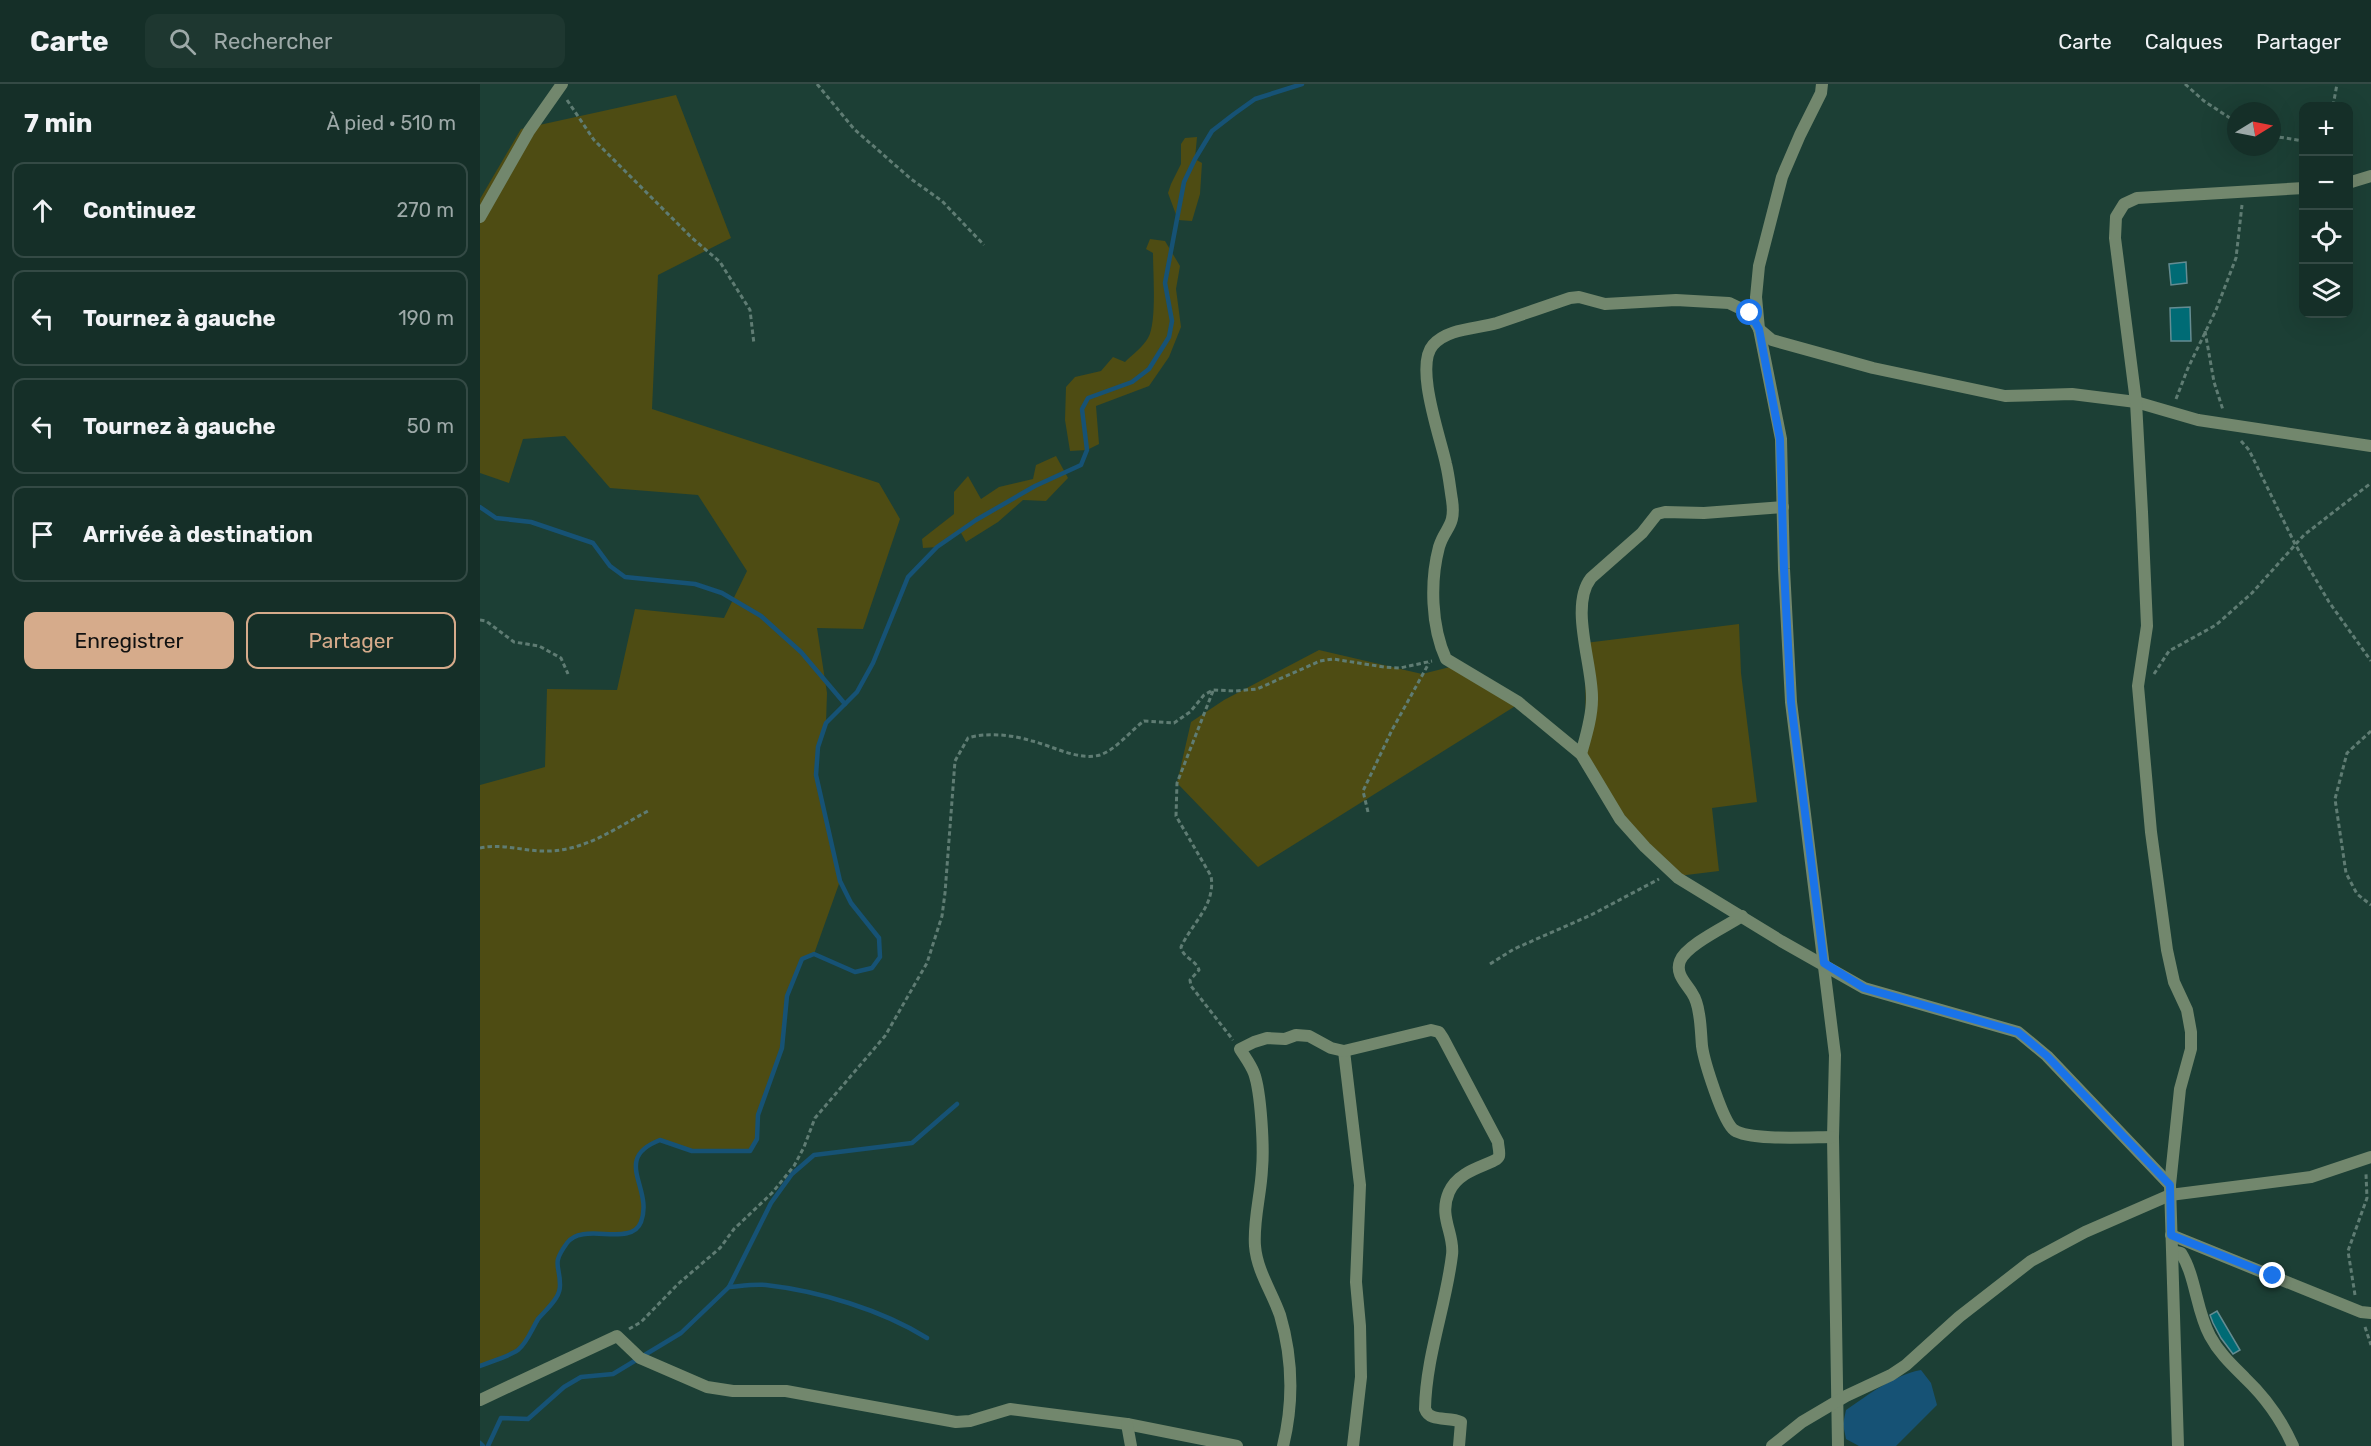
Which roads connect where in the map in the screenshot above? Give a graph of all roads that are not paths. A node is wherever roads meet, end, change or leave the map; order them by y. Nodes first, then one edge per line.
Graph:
1 (1822, 84) edge
2 (561, 86) edge
3 (2371, 177) edge
4 (2353, 182) edge
5 (2299, 188) edge
6 (480, 217) edge
7 (1759, 329) junction
8 (2136, 402) junction
9 (2371, 446) edge
10 (1784, 507) junction
11 (1581, 754) junction
12 (1742, 916) junction
13 (1824, 963) junction
14 (1344, 1051) junction
15 (1833, 1137) junction
16 (2368, 1158) edge
17 (2170, 1190) junction
18 (2171, 1235) junction
19 (2173, 1251) junction
20 (2366, 1312) edge
21 (480, 1400) edge
22 (1836, 1402) junction
23 (1127, 1424) junction
24 (1131, 1446) edge
25 (1237, 1446) edge
26 (1283, 1446) edge
27 (1353, 1446) edge
28 (1459, 1446) edge
29 (1772, 1446) edge
30 (1838, 1446) edge
31 (2178, 1446) edge
32 (2293, 1446) edge

1 - 7 street
2 - 6 street
3 - 4 street
5 - 8 street
7 - 8 street
7 - 10 street
7 - 11 street
8 - 9 street
8 - 17 street
10 - 11 street
10 - 13 street
11 - 12 street
12 - 13 street
12 - 15 street
13 - 15 street
13 - 17 street
14 - 26 street
14 - 27 street
14 - 28 street
15 - 22 street
16 - 17 street
17 - 18 street
17 - 22 street
18 - 19 street
18 - 20 street
19 - 31 street
19 - 32 street
21 - 23 street
22 - 29 street
22 - 30 street
23 - 24 street
23 - 25 street

